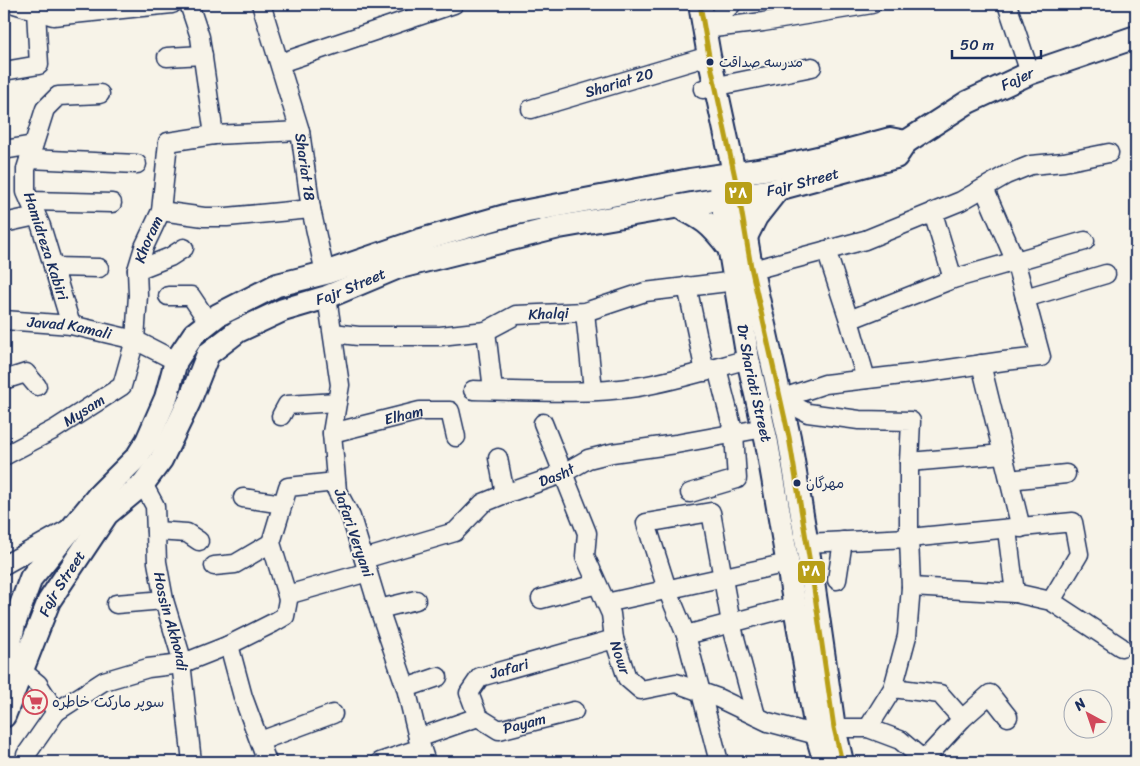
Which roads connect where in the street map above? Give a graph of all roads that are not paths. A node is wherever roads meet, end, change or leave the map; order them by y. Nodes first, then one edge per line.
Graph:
1 (14, 4) edge
2 (172, 4) edge
3 (189, 4) edge
4 (261, 4) edge
5 (454, 4) edge
6 (686, 4) edge
7 (700, 4) edge
8 (732, 4) edge
9 (872, 4) edge
10 (1008, 4) edge
11 (432, 7) edge
12 (36, 11) junction
13 (698, 30) junction
14 (1136, 37) edge
15 (203, 55) junction
16 (167, 57) dead end
17 (703, 58) junction
18 (280, 62) junction
19 (812, 67) dead end
20 (4, 71) edge
21 (1030, 72) junction
22 (710, 88) junction
23 (100, 94) dead end
24 (531, 109) dead end
25 (300, 131) junction
26 (214, 135) junction
27 (906, 142) junction
28 (4, 150) edge
29 (31, 152) junction
30 (1110, 154) dead end
31 (137, 164) dead end
32 (718, 171) junction
33 (984, 188) junction
34 (778, 190) junction
35 (731, 198) junction
36 (112, 203) dead end
37 (677, 206) junction
38 (33, 208) junction
39 (312, 208) junction
40 (161, 211) junction
41 (933, 213) junction
42 (4, 223) edge
43 (746, 235) junction
44 (1085, 241) dead end
45 (184, 248) dead end
46 (730, 250) junction
47 (826, 250) junction
48 (1015, 260) junction
49 (764, 267) dead end
50 (53, 268) junction
51 (99, 268) dead end
52 (137, 270) junction
53 (325, 273) junction
54 (1106, 274) dead end
55 (953, 279) junction
56 (736, 281) junction
57 (687, 286) junction
58 (168, 296) dead end
59 (327, 297) junction
60 (1025, 298) junction
61 (586, 312) junction
62 (6, 316) edge
63 (849, 320) junction
64 (209, 323) junction
65 (71, 325) junction
66 (486, 331) junction
67 (333, 333) junction
68 (135, 340) junction
69 (748, 359) junction
70 (176, 361) junction
71 (981, 364) junction
72 (711, 370) junction
73 (866, 379) junction
74 (4, 380) edge
75 (37, 386) dead end
76 (473, 390) dead end
77 (493, 390) junction
78 (593, 390) junction
79 (780, 399) junction
80 (337, 402) junction
81 (281, 416) dead end
82 (543, 423) dead end
83 (764, 428) junction
84 (332, 433) junction
85 (734, 434) junction
86 (456, 437) dead end
87 (1003, 454) junction
88 (4, 456) edge
89 (498, 458) dead end
90 (909, 462) junction
91 (562, 474) junction
92 (1066, 474) dead end
93 (1009, 480) junction
94 (336, 482) junction
95 (143, 484) junction
96 (690, 493) dead end
97 (505, 494) junction
98 (243, 498) dead end
99 (283, 504) junction
100 (72, 526) junction
101 (1014, 529) junction
102 (156, 531) junction
103 (908, 538) junction
104 (199, 541) dead end
105 (844, 541) junction
106 (271, 543) junction
107 (806, 543) junction
108 (788, 563) junction
109 (4, 564) edge
110 (214, 566) dead end
111 (366, 566) junction
112 (723, 577) junction
113 (837, 580) dead end
114 (596, 584) junction
115 (911, 587) junction
116 (667, 589) junction
117 (1015, 593) junction
118 (288, 595) junction
119 (541, 599) dead end
120 (164, 600) junction
121 (416, 600) dead end
122 (1051, 601) junction
123 (606, 603) junction
124 (116, 604) dead end
125 (795, 606) junction
126 (379, 610) junction
127 (731, 623) junction
128 (686, 635) junction
129 (614, 638) junction
130 (229, 645) junction
131 (1121, 647) dead end
132 (181, 664) junction
133 (13, 671) edge
134 (438, 677) dead end
135 (406, 688) junction
136 (893, 688) junction
137 (700, 691) junction
138 (574, 711) dead end
139 (56, 712) junction
140 (333, 714) dead end
141 (4, 716) edge
142 (756, 716) junction
143 (478, 717) junction
144 (1008, 717) dead end
145 (962, 720) junction
146 (868, 728) junction
147 (826, 732) junction
148 (260, 741) junction
149 (422, 749) edge
150 (925, 761) edge
151 (25, 762) edge
152 (192, 762) edge
153 (267, 762) edge
154 (380, 762) edge
155 (719, 762) edge
156 (825, 762) edge
157 (842, 762) edge

1 - 12 street
2 - 12 street
3 - 15 street
4 - 18 street, Shariat 18
5 - 11 street
6 - 13 main road, Dr Shariati Street
7 - 13 main road, Dr Shariati Street
8 - 13 street
9 - 13 street
10 - 21 street
11 - 18 street
12 - 20 street
13 - 17 main road, Dr Shariati Street
14 - 21 main road, Fajer
15 - 16 street
15 - 26 street
17 - 22 main road, Dr Shariati Street
17 - 24 street, Shariat 20
18 - 25 street, Shariat 18
19 - 22 street
21 - 27 main road, Fajer
22 - 32 main road, Dr Shariati Street
23 - 29 street, Hamidreza Kabiri
25 - 26 street
25 - 39 street, Shariat 18
26 - 40 street, Khoram
27 - 32 main road
27 - 34 main road, Fajr Street
28 - 29 street
29 - 31 street
29 - 38 street, Hamidreza Kabiri
30 - 33 street
32 - 35 main road, Dr Shariati Street
32 - 53 main road
33 - 41 street
33 - 48 street
34 - 35 main road, Fajr Street
34 - 43 main road
35 - 37 main road, Fajr Street
35 - 43 main road
35 - 46 main road, Dr Shariati Street
36 - 38 street
37 - 46 main road
37 - 59 main road, Fajr Street
38 - 42 street
38 - 50 street, Hamidreza Kabiri
39 - 40 street
39 - 53 street, Shariat 18
40 - 52 street, Khoram
41 - 47 street
41 - 55 street
43 - 79 main road
44 - 48 street
45 - 52 street
46 - 56 main road, Dr Shariati Street
47 - 49 street
47 - 63 street
48 - 55 street
48 - 60 street
50 - 51 street
50 - 65 street, Hamidreza Kabiri
52 - 68 street, Khoram
53 - 59 main road
53 - 64 main road
54 - 60 street
55 - 63 street
56 - 57 street, Khalqi
56 - 69 main road, Dr Shariati Street
57 - 61 street, Khalqi
57 - 72 street
58 - 64 street
59 - 67 street, Jafari Veryani
59 - 95 main road, Fajr Street
60 - 71 street
61 - 66 street, Khalqi
61 - 78 street
62 - 65 street, Javad Kamali
63 - 73 street
64 - 70 main road
65 - 68 street, Javad Kamali
66 - 67 street, Khalqi
66 - 77 street
67 - 80 street, Jafari Veryani
68 - 70 street, Javad Kamali
68 - 88 street, Mysam
69 - 72 street
69 - 83 main road, Dr Shariati Street
70 - 100 main road
71 - 73 street
71 - 87 street
72 - 78 street
72 - 85 street
73 - 79 street
74 - 75 street
76 - 77 street
77 - 78 street
79 - 90 street
79 - 107 main road
80 - 81 street
80 - 84 street, Jafari Veryani
82 - 91 street, Nowr
83 - 85 street, Dasht
83 - 108 main road, Dr Shariati Street
84 - 86 street, Elham
84 - 94 street, Jafari Veryani
85 - 91 street, Dasht
85 - 96 street
87 - 90 street
87 - 93 street
89 - 97 street
90 - 103 street
91 - 97 street, Dasht
91 - 114 street, Nowr
92 - 93 street
93 - 101 street
94 - 99 street
94 - 111 street, Jafari Veryani
95 - 102 street, Hossin Akhondi
95 - 133 main road, Fajr Street
97 - 111 street, Dasht
98 - 99 street
99 - 106 street
100 - 109 street
100 - 133 main road
101 - 103 street
101 - 117 street
101 - 122 street
102 - 104 street
102 - 120 street, Hossin Akhondi
103 - 105 street
103 - 115 street
105 - 107 street
105 - 113 street
106 - 110 street
106 - 118 street
107 - 147 main road
108 - 112 street
108 - 125 main road, Dr Shariati Street
111 - 118 street, Dasht
111 - 126 street, Jafari Veryani
112 - 116 street
112 - 116 street
112 - 127 street
114 - 119 street
114 - 123 street, Nowr
115 - 117 street
115 - 136 street
116 - 123 street
116 - 128 street
117 - 122 street
118 - 130 street
120 - 124 street
120 - 132 street, Hossin Akhondi
121 - 126 street
122 - 131 street
123 - 129 street, Nowr
125 - 127 street
125 - 147 main road, Dr Shariati Street
126 - 135 street, Jafari Veryani
127 - 128 street
127 - 142 street
128 - 137 street
129 - 137 street, Nowr
129 - 143 street, Jafari
130 - 132 street
130 - 148 street
132 - 139 street
132 - 152 street, Hossin Akhondi
133 - 139 street
133 - 141 main road, Fajr Street
134 - 135 street
135 - 149 street, Jafari Veryani
136 - 145 street
136 - 146 street
137 - 142 street, Nowr
137 - 155 street
138 - 143 street, Payam
139 - 151 street
140 - 148 street
142 - 147 street, Nowr
143 - 149 street
144 - 145 street
145 - 150 street
146 - 147 street, Nowr
146 - 150 street
147 - 156 main road, Dr Shariati Street
147 - 157 main road
148 - 153 street
149 - 154 street

